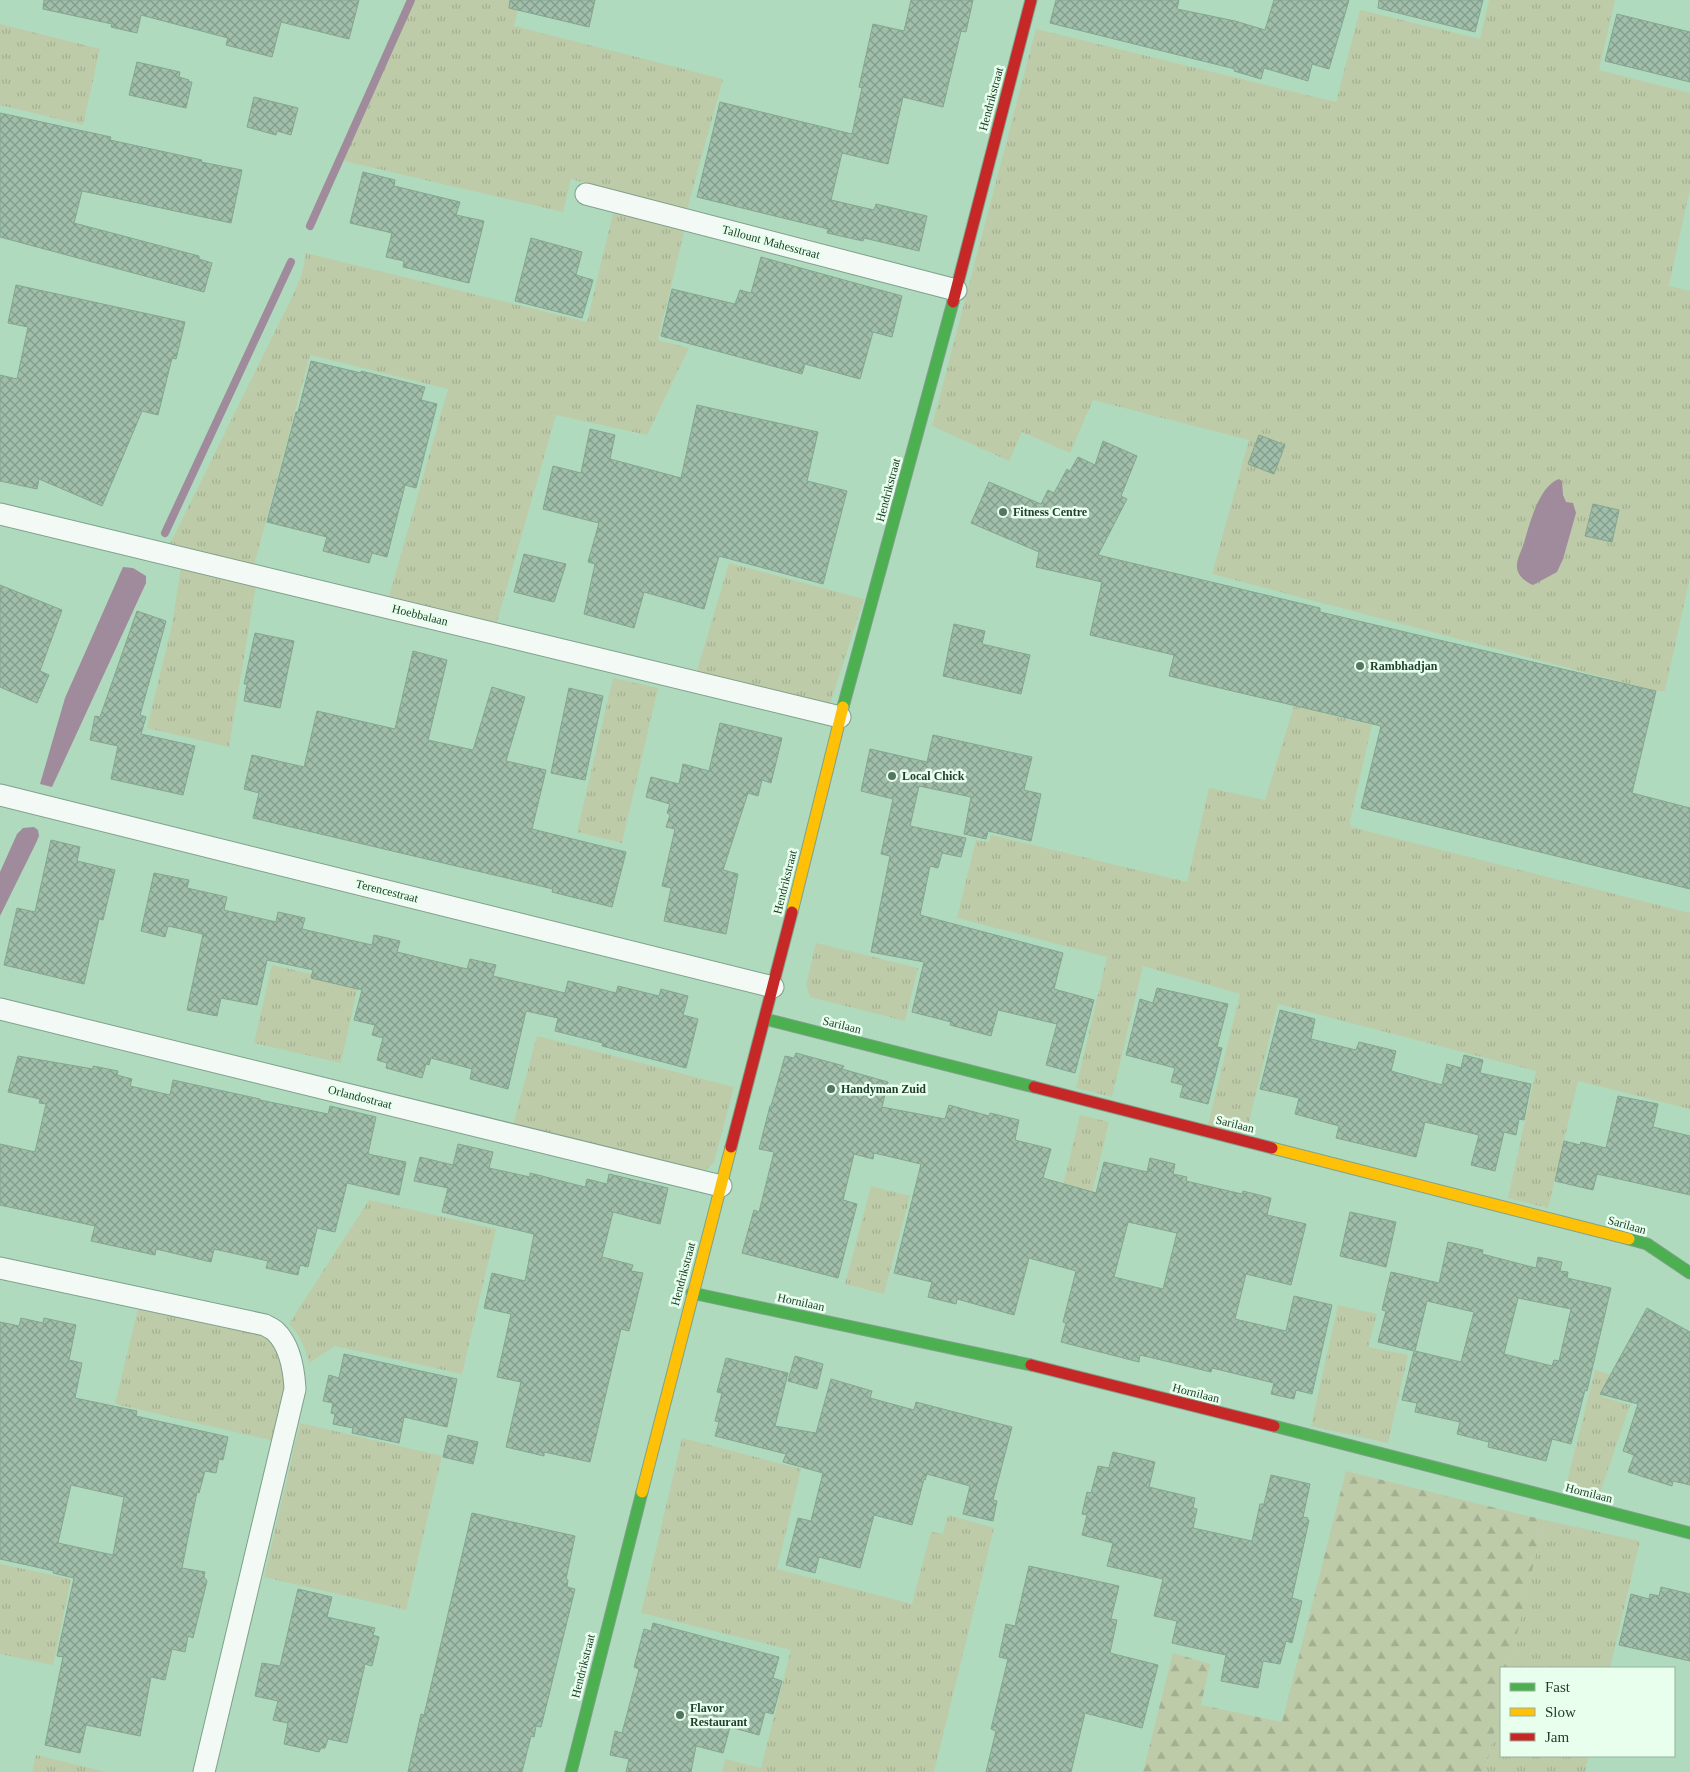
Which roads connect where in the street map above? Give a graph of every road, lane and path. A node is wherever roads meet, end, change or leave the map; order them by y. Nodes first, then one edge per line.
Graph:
1 (1031, 0) edge
2 (586, 194) dead end
3 (956, 290) junction
4 (0, 514) edge
5 (840, 717) junction
6 (0, 795) edge
7 (773, 987) junction
8 (0, 1009) edge
9 (765, 1019) junction
10 (721, 1186) junction
11 (0, 1268) edge
12 (1690, 1273) edge
13 (692, 1293) junction
14 (1690, 1533) edge
15 (204, 1772) edge
16 (571, 1772) edge

1 - 3 street, Hendrikstraat
2 - 3 street, Tallount Mahesstraat
3 - 5 street, Hendrikstraat
4 - 5 street, Hoebbalaan
5 - 7 street, Hendrikstraat
6 - 7 street, Terencestraat
7 - 9 street, Hendrikstraat
8 - 10 street, Orlandostraat
9 - 10 street, Hendrikstraat
9 - 12 street, Sarilaan
10 - 13 street, Hendrikstraat
11 - 15 street
13 - 14 street, Hornilaan
13 - 16 street, Hendrikstraat

